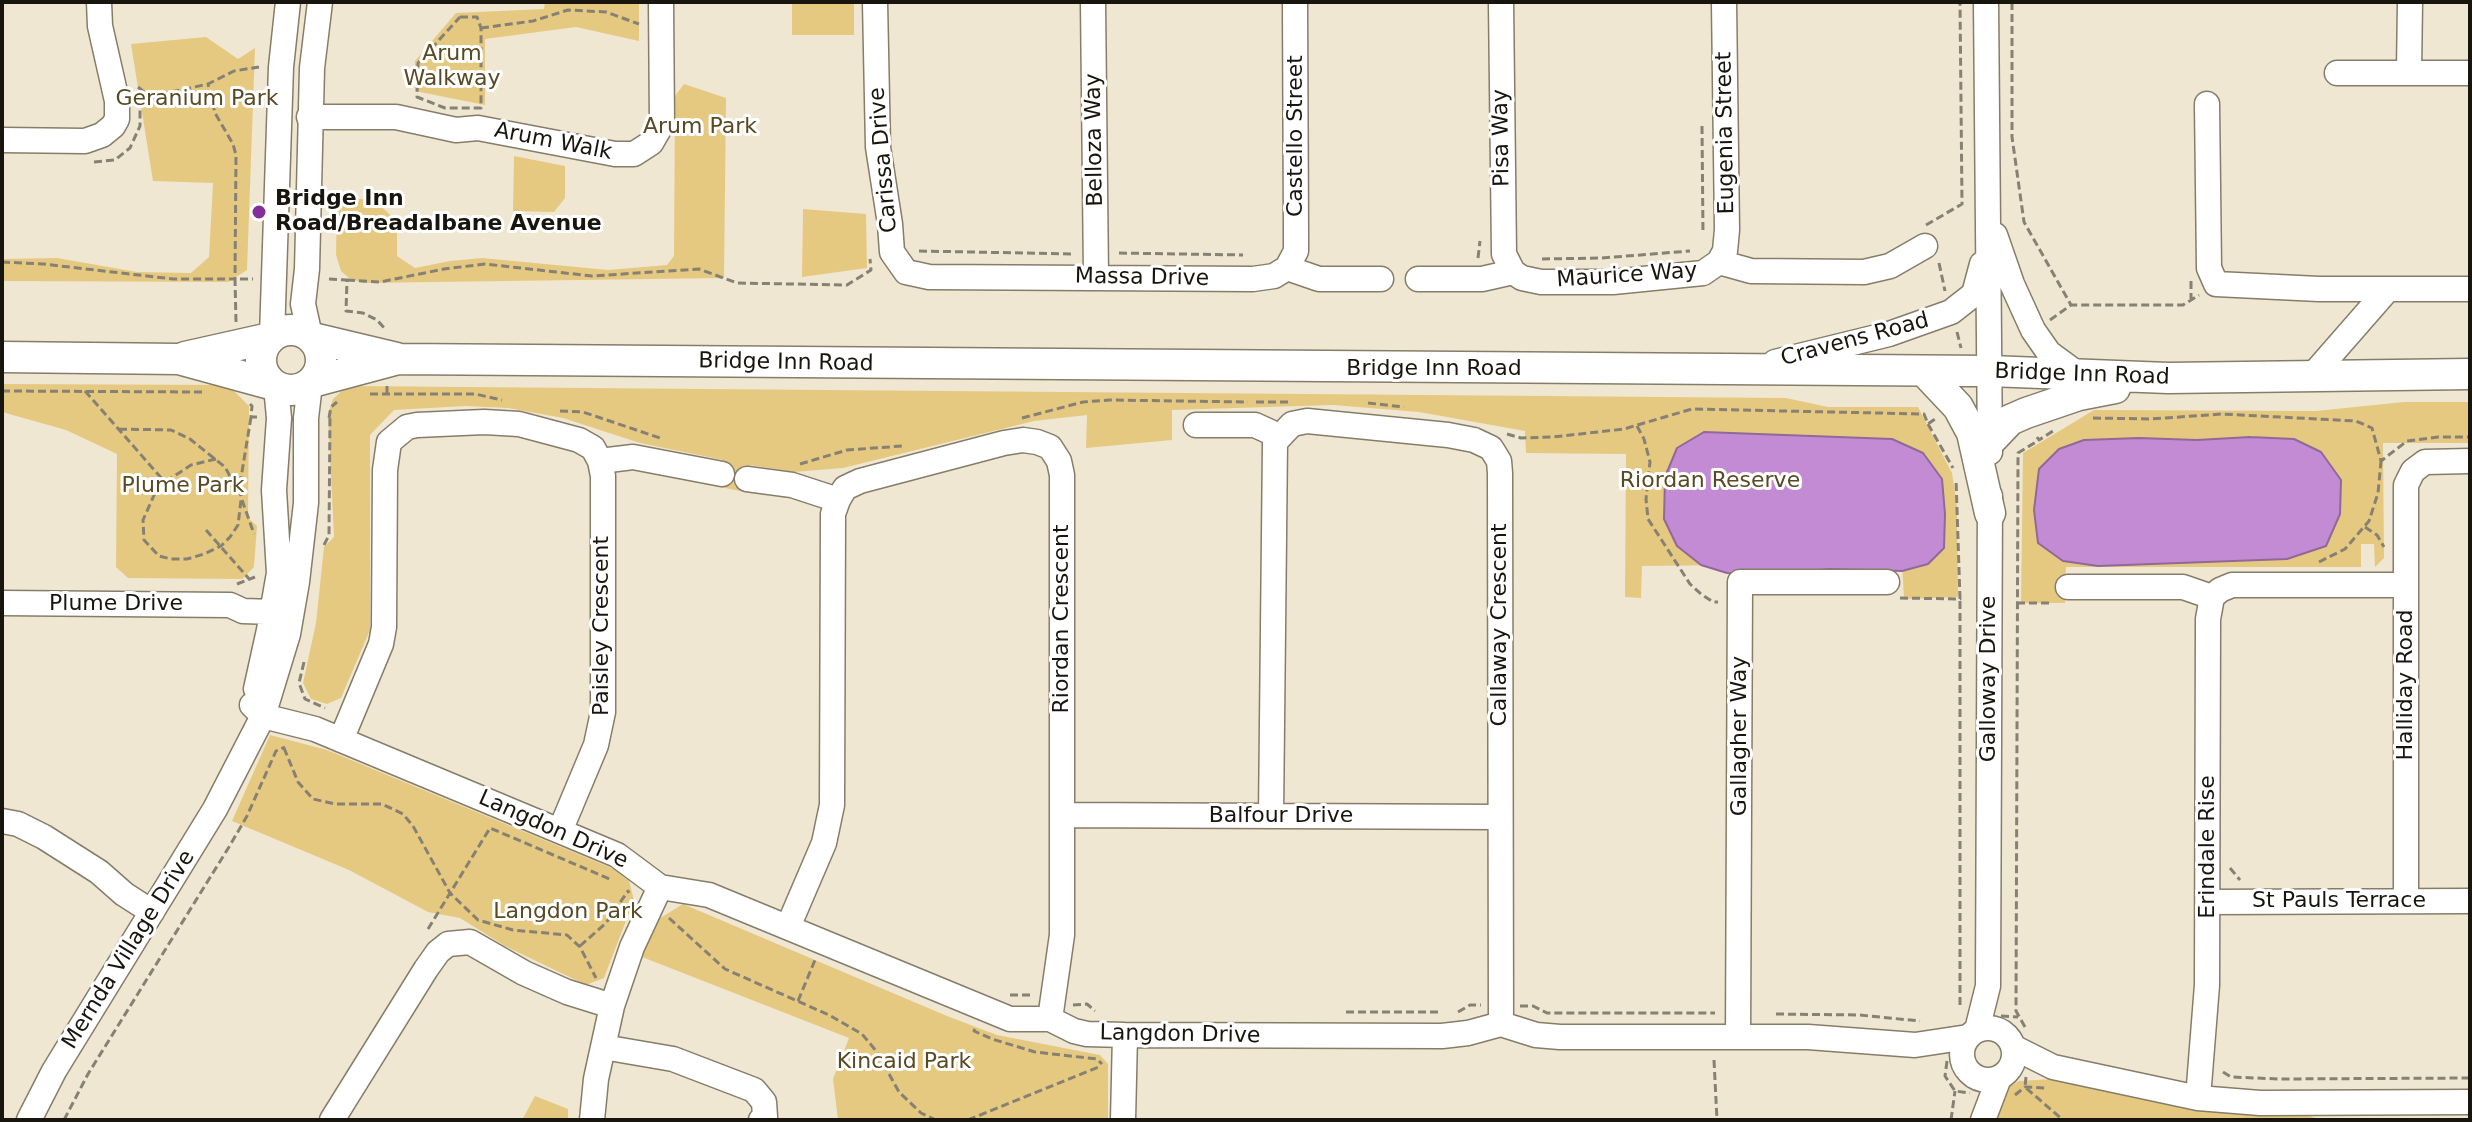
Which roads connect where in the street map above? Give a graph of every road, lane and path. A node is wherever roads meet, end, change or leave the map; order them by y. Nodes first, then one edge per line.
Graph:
1 (99, 2) edge
2 (288, 2) edge
3 (320, 2) edge
4 (875, 2) edge
5 (1093, 2) edge
6 (1295, 2) edge
7 (1501, 2) edge
8 (1724, 2) edge
9 (1960, 2) edge
10 (1986, 2) edge
11 (2012, 2) edge
12 (2410, 2) edge
13 (650, 8) edge
14 (481, 28) junction
15 (281, 67) junction
16 (2409, 72) junction
17 (2337, 73) dead end
18 (2470, 73) edge
19 (208, 84) junction
20 (132, 85) dead end
21 (2207, 104) dead end
22 (309, 117) junction
23 (2, 140) edge
24 (1988, 214) junction
25 (1929, 243) junction
26 (1076, 254) dead end
27 (896, 259) junction
28 (2, 262) edge
29 (1719, 262) junction
30 (1287, 268) junction
31 (1513, 272) junction
32 (1096, 278) junction
33 (1381, 279) dead end
34 (1418, 279) dead end
35 (347, 280) dead end
36 (2216, 284) junction
37 (2388, 289) junction
38 (2470, 289) edge
39 (2071, 305) junction
40 (1954, 322) junction
41 (2033, 330) junction
42 (271, 337) junction
43 (312, 337) junction
44 (2, 357) edge
45 (179, 359) junction
46 (398, 359) junction
47 (1743, 369) junction
48 (1924, 371) junction
49 (1990, 371) junction
50 (2470, 374) edge
51 (2079, 375) junction
52 (2312, 376) junction
53 (2168, 378) junction
54 (311, 383) junction
55 (275, 385) junction
56 (2, 391) edge
57 (85, 391) junction
58 (212, 392) dead end
59 (251, 417) dead end
60 (1928, 424) dead end
61 (1196, 425) dead end
62 (1637, 426) dead end
63 (119, 429) junction
64 (1279, 436) junction
65 (2039, 440) dead end
66 (1990, 441) junction
67 (216, 459) junction
68 (600, 461) junction
69 (2381, 461) dead end
70 (2470, 461) edge
71 (722, 474) dead end
72 (747, 479) dead end
73 (165, 482) junction
74 (241, 497) junction
75 (838, 500) junction
76 (1990, 513) junction
77 (2365, 527) junction
78 (206, 530) dead end
79 (255, 538) dead end
80 (221, 546) junction
81 (2318, 562) dead end
82 (258, 573) dead end
83 (250, 580) junction
84 (2395, 585) junction
85 (2068, 587) dead end
86 (1891, 590) joint
87 (228, 595) junction
88 (2212, 597) junction
89 (1960, 599) junction
90 (2, 603) edge
91 (1739, 603) junction
92 (280, 605) junction
93 (306, 653) dead end
94 (305, 699) dead end
95 (261, 707) junction
96 (341, 740) junction
97 (1062, 815) junction
98 (1271, 816) junction
99 (1500, 817) junction
100 (2, 821) edge
101 (560, 831) junction
102 (2230, 856) dead end
103 (2242, 882) dead end
104 (1960, 886) dead end
105 (628, 891) junction
106 (450, 893) junction
107 (647, 896) junction
108 (2406, 901) junction
109 (2470, 901) edge
110 (2208, 902) junction
111 (156, 906) junction
112 (788, 927) junction
113 (428, 929) dead end
114 (823, 942) junction
115 (580, 947) junction
116 (599, 979) dead end
117 (1988, 986) junction
118 (798, 1001) junction
119 (612, 1006) junction
120 (1771, 1014) dead end
121 (1050, 1019) junction
122 (1925, 1022) dead end
123 (1501, 1024) junction
124 (1714, 1025) junction
125 (1972, 1034) junction
126 (1125, 1035) junction
127 (1738, 1037) junction
128 (1915, 1045) junction
129 (603, 1047) junction
130 (1124, 1062) junction
131 (2216, 1067) junction
132 (2050, 1078) junction
133 (2470, 1078) edge
134 (1993, 1079) edge
135 (2198, 1098) junction
136 (2470, 1102) edge
137 (2339, 1112) edge
138 (2442, 1112) edge
139 (29, 1120) edge
140 (64, 1120) edge
141 (332, 1120) edge
142 (592, 1120) edge
143 (761, 1120) edge
144 (936, 1120) edge
145 (968, 1120) edge
146 (1123, 1120) edge
147 (1717, 1120) edge
148 (1951, 1120) edge
149 (2063, 1120) edge

1 - 23 street
2 - 15 street
3 - 22 street
4 - 27 street, Carissa Drive
5 - 32 street, Belloza Way
6 - 30 street, Castello Street
7 - 31 street, Pisa Way
8 - 29 street, Eugenia Street
9 - 25 path
10 - 24 street, Cravens Road
11 - 39 path
12 - 16 street
13 - 14 path
13 - 22 street, Arum Walk
14 - 14 path
15 - 19 path
15 - 42 street
16 - 17 street
16 - 18 street
19 - 20 path
19 - 28 path
21 - 36 street
22 - 43 street
24 - 40 street, Cravens Road
24 - 41 street, Cravens Road
24 - 49 street, Cravens Road
25 - 29 street, Maurice Way
25 - 40 path
26 - 27 path
27 - 32 street, Massa Drive
27 - 35 path
29 - 31 street, Maurice Way
30 - 32 street, Massa Drive
30 - 33 street
31 - 34 street, Maurice Way
36 - 37 street
36 - 39 path
37 - 38 street
37 - 52 street
39 - 41 path
40 - 47 street, Cravens Road
41 - 51 street, Cravens Road
42 - 43 main road
42 - 45 main road
42 - 55 main road
43 - 46 main road, Bridge Inn Road
43 - 54 main road
44 - 45 main road
45 - 55 main road
46 - 47 main road, Bridge Inn Road
46 - 54 main road, Bridge Inn Road
47 - 48 main road, Bridge Inn Road
48 - 49 main road, Bridge Inn Road
48 - 76 main road
49 - 51 main road, Bridge Inn Road
49 - 66 street, Galloway Drive
50 - 52 main road, Bridge Inn Road
51 - 53 main road, Bridge Inn Road
52 - 53 main road, Bridge Inn Road
53 - 66 main road
54 - 55 main road
54 - 92 street, Mernda Village Drive
55 - 92 street, Mernda Village Drive
56 - 57 path
57 - 58 path
57 - 63 path
59 - 74 path
60 - 89 path
61 - 64 street
62 - 91 path
63 - 67 path
63 - 73 path
64 - 98 street
64 - 99 street, Callaway Crescent
65 - 134 path
66 - 76 street, Galloway Drive
67 - 73 path
67 - 74 path
68 - 71 street
68 - 96 street
68 - 101 street, Paisley Crescent
69 - 77 path
70 - 84 street, Halliday Road
72 - 75 street
73 - 80 path
74 - 79 path
74 - 80 path
75 - 97 street, Riordan Crescent
75 - 112 street
76 - 117 street, Galloway Drive
77 - 81 path
77 - 84 path
78 - 80 path
80 - 83 path
82 - 83 path
83 - 87 path
84 - 88 street
84 - 108 street, Halliday Road
85 - 88 street
86 - 89 path
86 - 91 street
87 - 90 street, Plume Drive
87 - 92 street, Plume Drive
88 - 110 street, Erindale Rise
89 - 104 path
91 - 127 street, Gallagher Way
92 - 95 street, Mernda Village Drive
93 - 94 path
95 - 96 street, Langdon Drive
95 - 111 street, Mernda Village Drive
96 - 101 street, Langdon Drive
97 - 98 street, Balfour Drive
97 - 121 street, Riordan Crescent
98 - 99 street, Balfour Drive
99 - 123 street, Callaway Crescent
100 - 111 street
101 - 107 street, Langdon Drive
102 - 103 path
105 - 106 path
105 - 107 path
105 - 115 path
106 - 113 path
106 - 115 path
106 - 140 path
107 - 112 street, Langdon Drive
107 - 118 path
107 - 119 street
108 - 109 street, St Pauls Terrace
108 - 110 street, St Pauls Terrace
110 - 131 street, Erindale Rise
111 - 139 street, Mernda Village Drive
112 - 114 street, Langdon Drive
114 - 118 path
114 - 121 street, Langdon Drive
115 - 116 path
117 - 125 street, Galloway Drive
117 - 134 street, Galloway Drive
118 - 144 path
119 - 129 street
119 - 141 street
120 - 122 path
121 - 126 street, Langdon Drive
123 - 124 street, Langdon Drive
123 - 126 street, Langdon Drive
124 - 127 street, Langdon Drive
124 - 147 path
125 - 128 street, Langdon Drive
125 - 134 street, Galloway Drive
125 - 134 street, Langdon Drive
126 - 130 street
127 - 128 street, Langdon Drive
128 - 134 street, Langdon Drive
129 - 142 street
129 - 143 street
130 - 145 path
130 - 146 street
131 - 133 path
131 - 135 street, Erindale Rise
132 - 134 street, Langdon Drive
132 - 134 path
132 - 135 street, Langdon Drive
134 - 148 path
134 - 149 path
135 - 137 street, Langdon Drive
136 - 138 street, Langdon Drive
137 - 138 street, Langdon Drive

